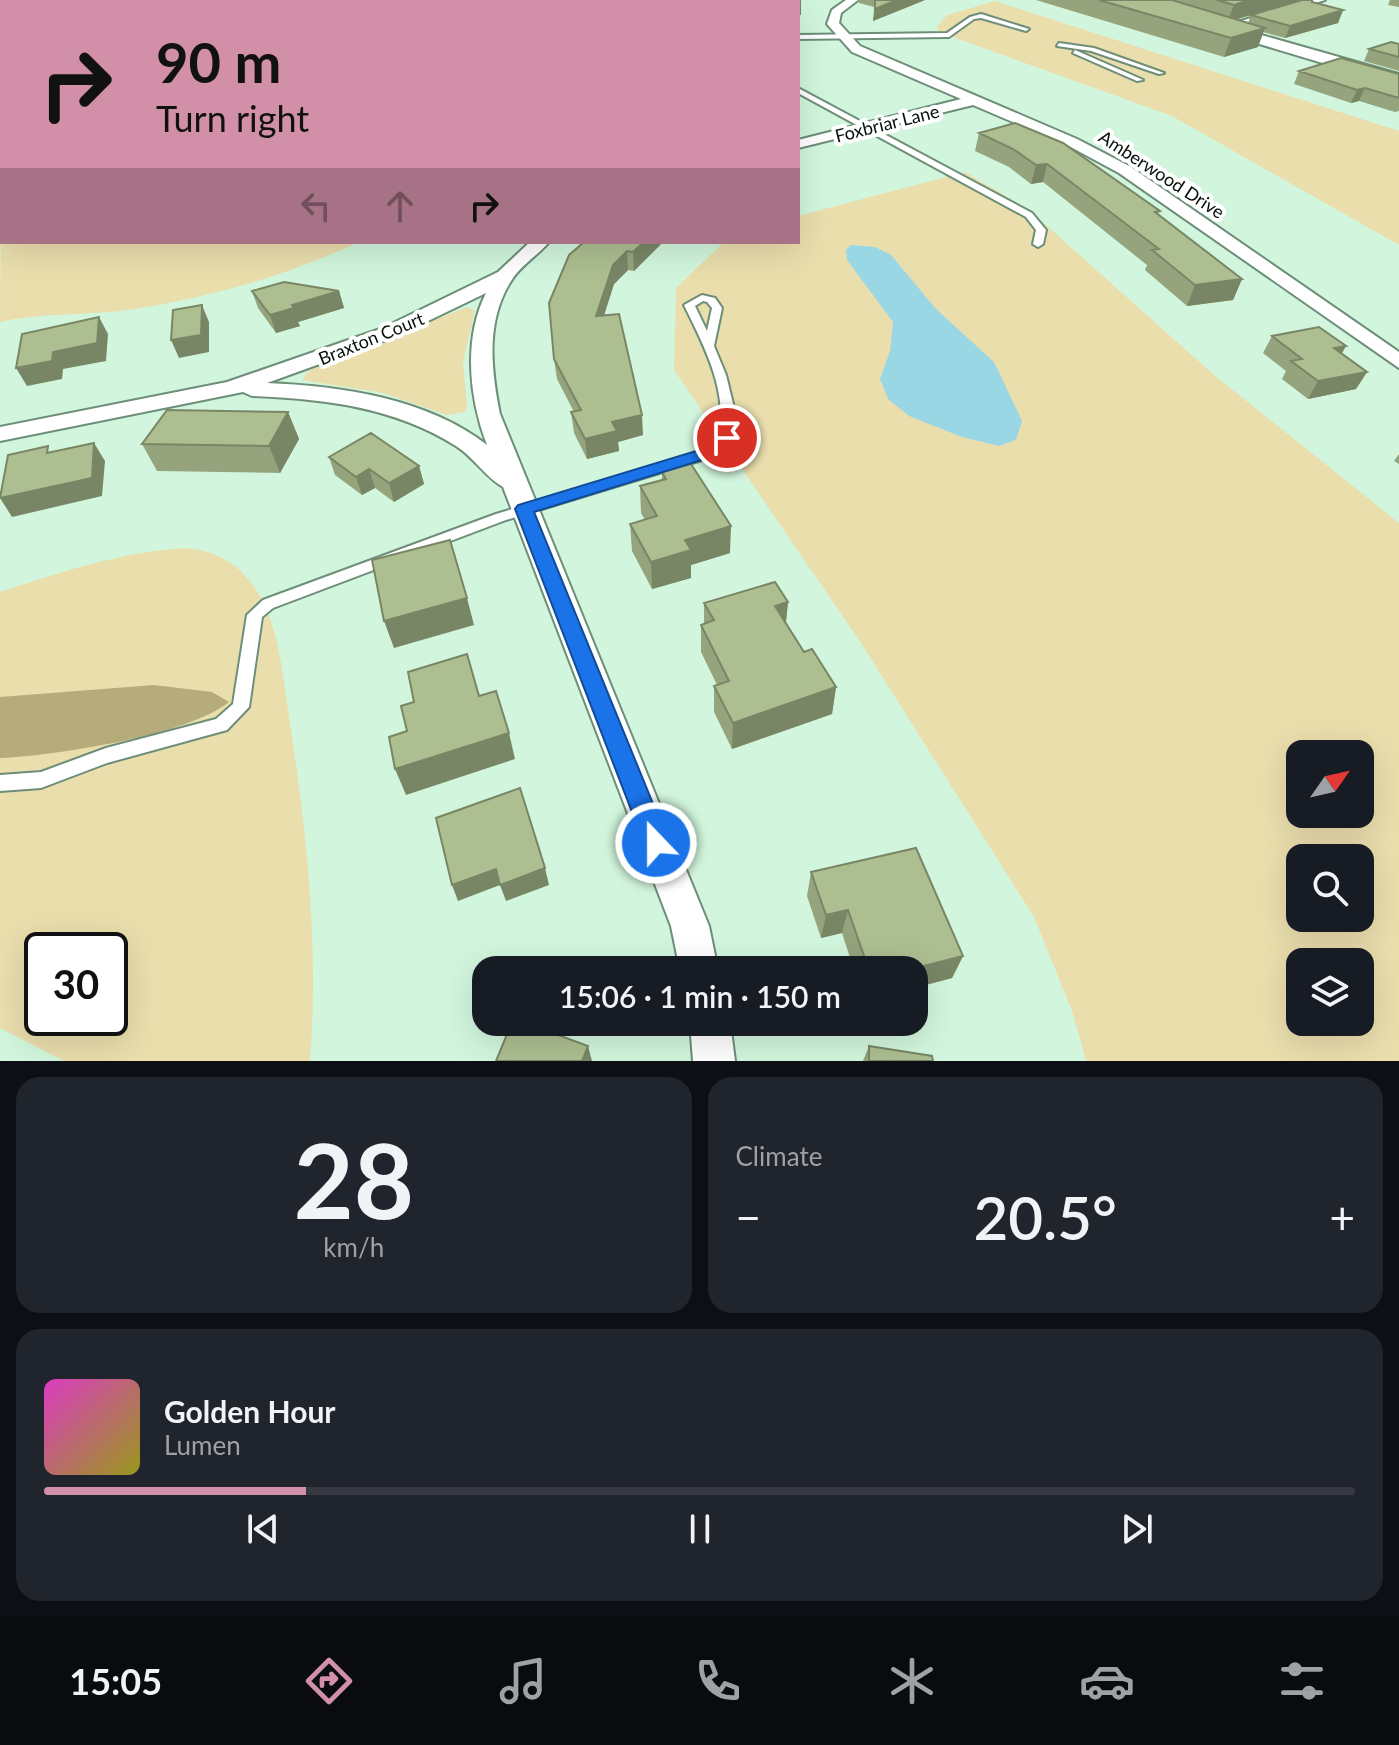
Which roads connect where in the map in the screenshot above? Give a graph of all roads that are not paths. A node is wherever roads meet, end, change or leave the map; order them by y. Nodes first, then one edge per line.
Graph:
1 (853, 0) edge
2 (1121, 0) edge
3 (1320, 0) edge
4 (1026, 29) dead end
5 (1222, 29) junction
6 (840, 36) junction
7 (800, 37) edge
8 (1161, 73) dead end
9 (1139, 80) dead end
10 (1399, 80) edge
11 (800, 91) edge
12 (975, 100) junction
13 (870, 128) junction
14 (800, 144) edge
15 (538, 244) edge
16 (1038, 244) dead end
17 (505, 276) junction
18 (710, 344) dead end
19 (1399, 362) edge
20 (232, 388) junction
21 (0, 434) edge
22 (520, 498) junction
23 (0, 783) edge
24 (696, 956) edge
25 (711, 1036) edge
26 (714, 1061) edge

1 - 6 street
2 - 5 street
3 - 5 street
4 - 6 lane
5 - 10 street
6 - 7 lane
6 - 12 street, Amberwood Drive
8 - 9 lane
11 - 13 lane
12 - 13 street, Foxbriar Lane
12 - 19 street, Amberwood Drive
13 - 14 street, Foxbriar Lane
13 - 16 lane
15 - 17 street
17 - 20 street, Braxton Court
17 - 22 street
18 - 22 lane
20 - 21 street, Braxton Court
20 - 22 street, Braxton Court
22 - 23 lane
22 - 24 street
25 - 26 street

